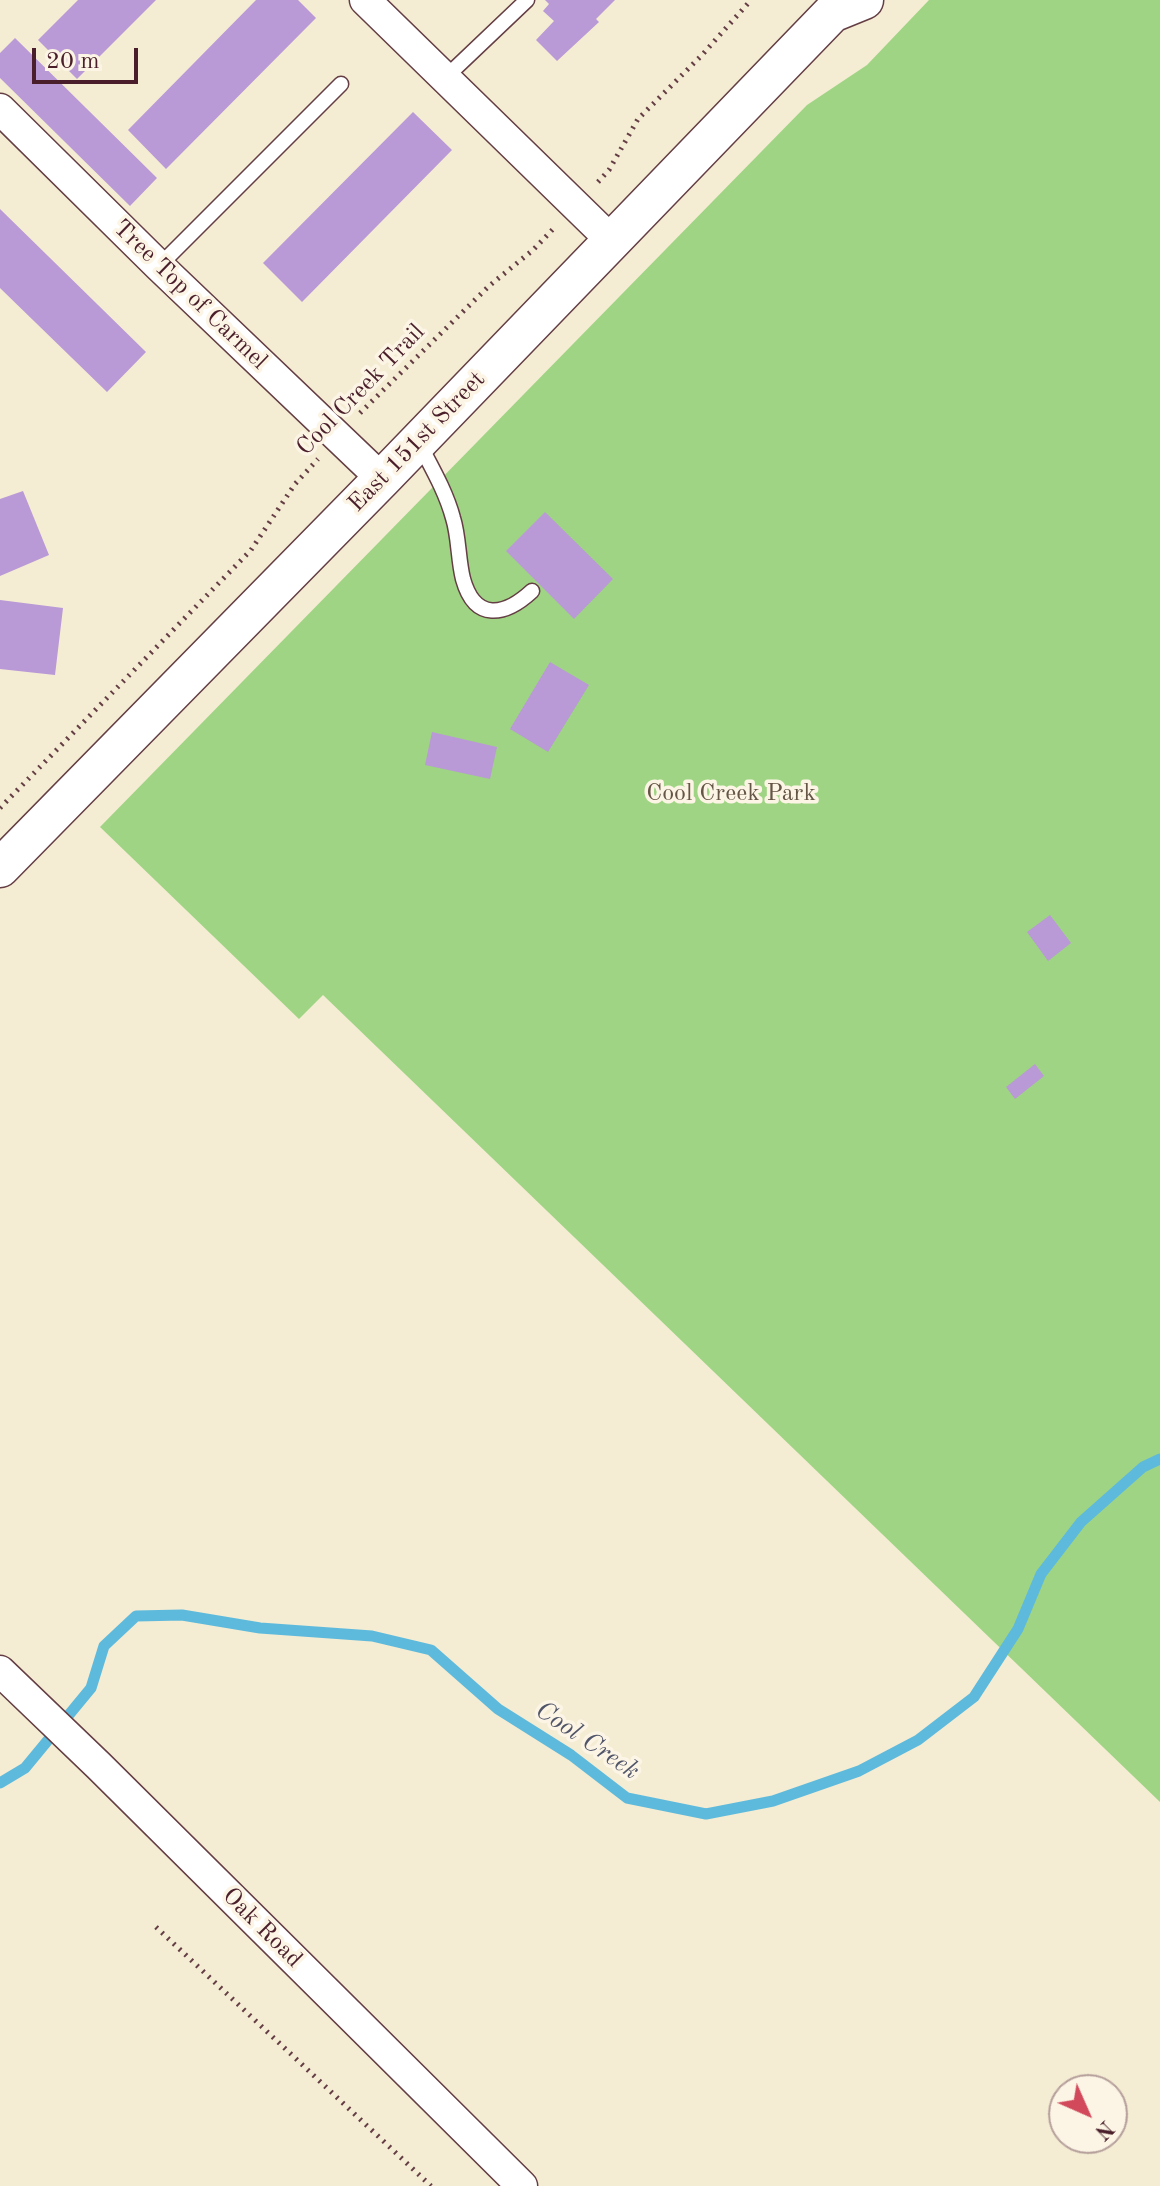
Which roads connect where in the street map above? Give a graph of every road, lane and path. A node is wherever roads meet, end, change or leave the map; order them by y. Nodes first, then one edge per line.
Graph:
1 (365, 0) edge
2 (527, 0) edge
3 (751, 0) edge
4 (844, 4) edge
5 (445, 78) junction
6 (341, 84) dead end
7 (0, 109) edge
8 (575, 205) junction
9 (612, 241) junction
10 (159, 266) junction
11 (338, 438) junction
12 (418, 441) junction
13 (382, 479) junction
14 (532, 591) dead end
15 (0, 808) edge
16 (0, 868) edge
17 (3, 1675) edge
18 (156, 1927) dead end
19 (431, 2186) edge
20 (522, 2186) edge

1 - 5 street
2 - 5 lane
3 - 8 path, Cool Creek Trail
4 - 9 street, East 151st Street
5 - 8 street
6 - 10 lane
7 - 10 street, Tree Top of Carmel
8 - 9 street
8 - 11 path, Cool Creek Trail
9 - 12 street, East 151st Street
10 - 11 street, Tree Top of Carmel
11 - 13 street, Tree Top of Carmel
11 - 15 path, Cool Creek Trail
12 - 13 street, East 151st Street
12 - 14 lane
13 - 16 street, East 151st Street
17 - 20 street, Oak Road
18 - 19 path

